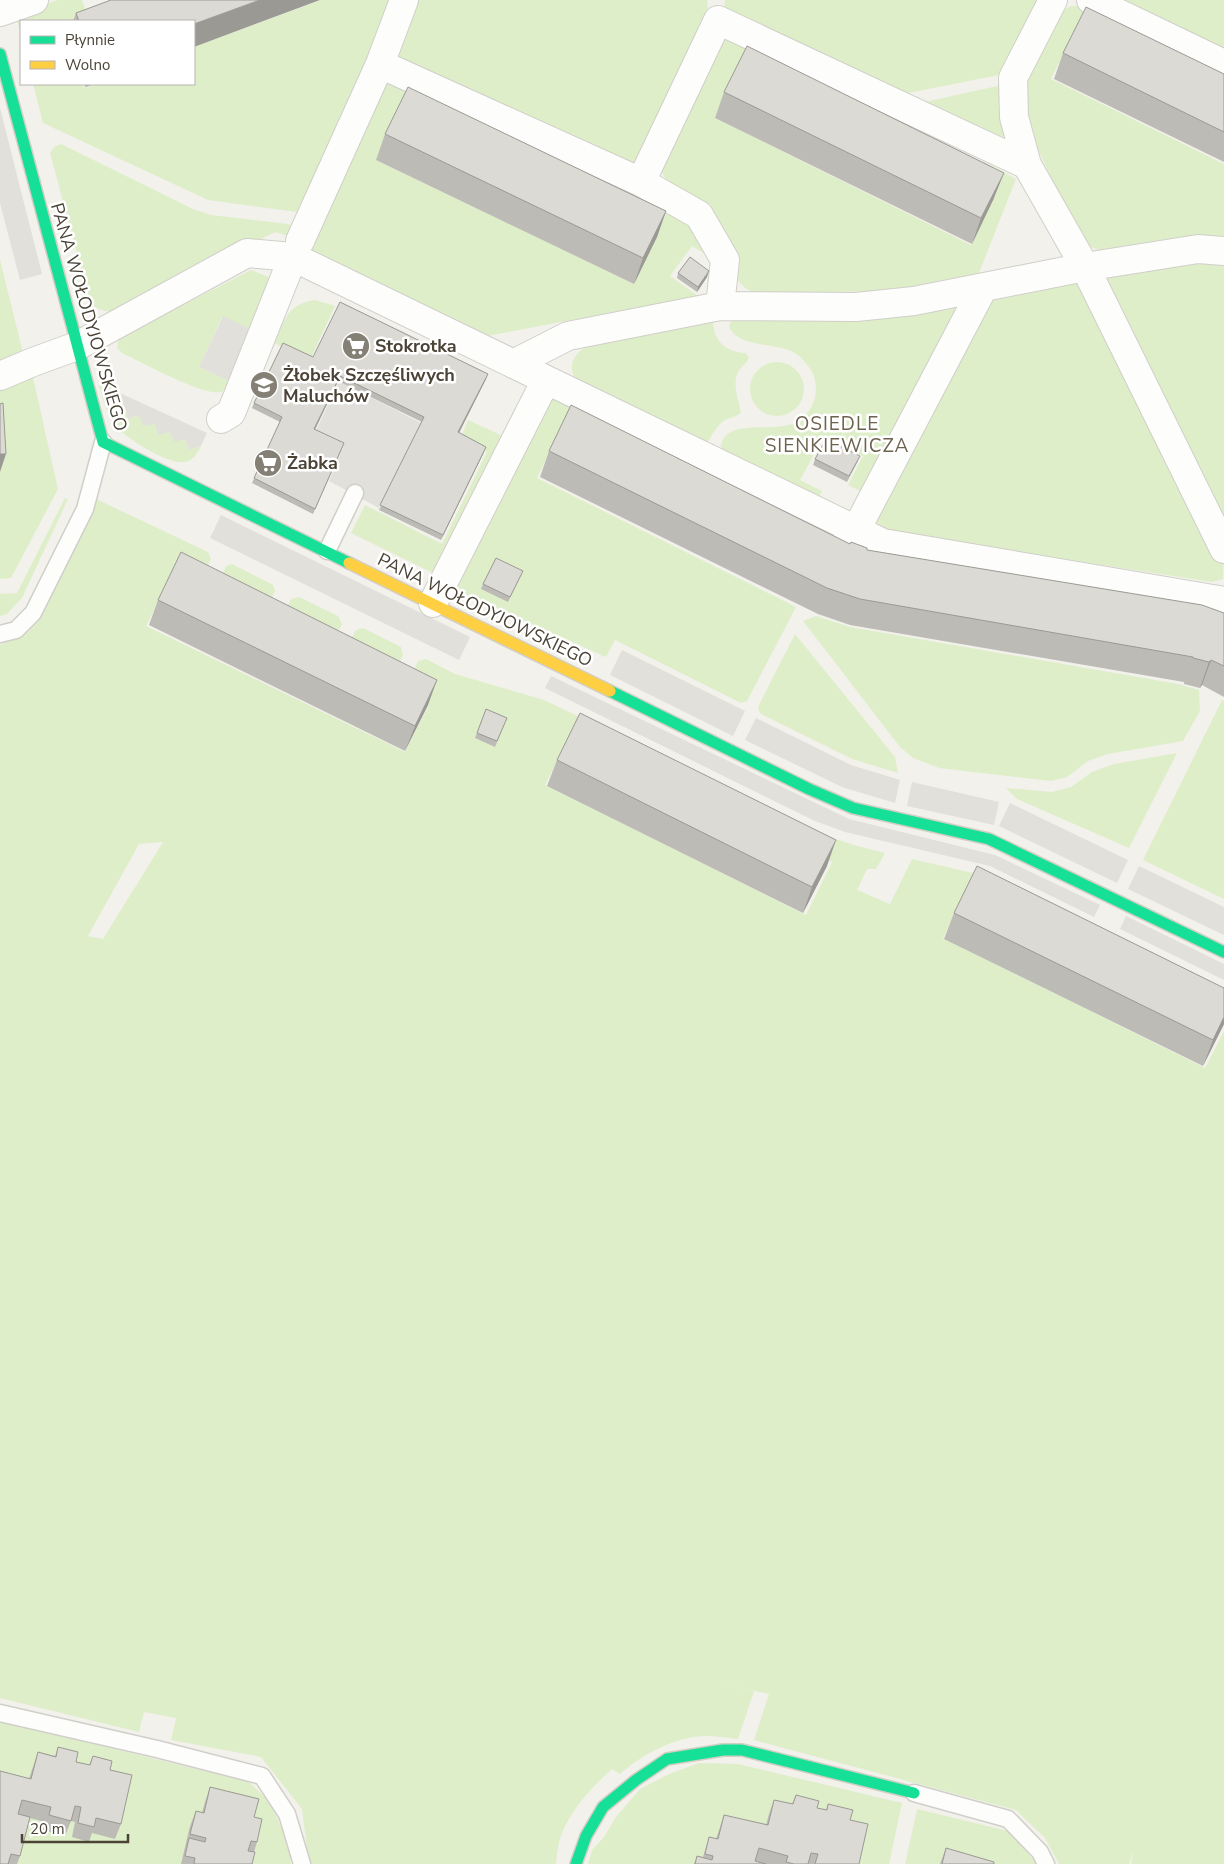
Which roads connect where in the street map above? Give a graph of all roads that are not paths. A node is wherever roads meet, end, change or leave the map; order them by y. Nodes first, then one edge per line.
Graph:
1 (34, 0) edge
2 (404, 0) edge
3 (1053, 0) edge
4 (1091, 0) edge
5 (0, 12) edge
6 (0, 54) edge
7 (380, 64) junction
8 (1224, 64) edge
9 (1027, 165) junction
10 (641, 182) junction
11 (296, 249) junction
12 (1224, 251) edge
13 (1086, 267) junction
14 (983, 288) junction
15 (720, 306) junction
16 (77, 346) junction
17 (513, 364) junction
18 (0, 376) edge
19 (546, 380) junction
20 (221, 419) dead end
21 (103, 442) junction
22 (354, 494) dead end
23 (856, 530) junction
24 (1224, 549) edge
25 (327, 551) junction
26 (826, 563) edge
27 (1224, 601) edge
28 (433, 603) junction
29 (0, 634) edge
30 (1224, 952) edge
31 (0, 1713) edge
32 (914, 1793) joint
33 (302, 1864) edge
34 (576, 1864) edge
35 (1046, 1864) edge

1 - 5 street
2 - 7 street
3 - 9 street
4 - 8 street
6 - 16 street, PANA WOŁODYJOWSKIEGO
7 - 10 street
7 - 11 street
9 - 10 street
9 - 13 street
10 - 15 street
11 - 16 street
11 - 17 street
11 - 20 street
12 - 13 street
13 - 14 street
13 - 24 street
14 - 15 street
14 - 23 street
15 - 17 street
16 - 18 street
16 - 21 street, PANA WOŁODYJOWSKIEGO
17 - 19 street
19 - 23 street
19 - 28 street
21 - 25 street, PANA WOŁODYJOWSKIEGO
21 - 29 lane
22 - 25 lane
23 - 26 street
23 - 27 street
25 - 28 street, PANA WOŁODYJOWSKIEGO
28 - 30 street, PANA WOŁODYJOWSKIEGO
31 - 33 lane
32 - 34 street
32 - 35 lane

